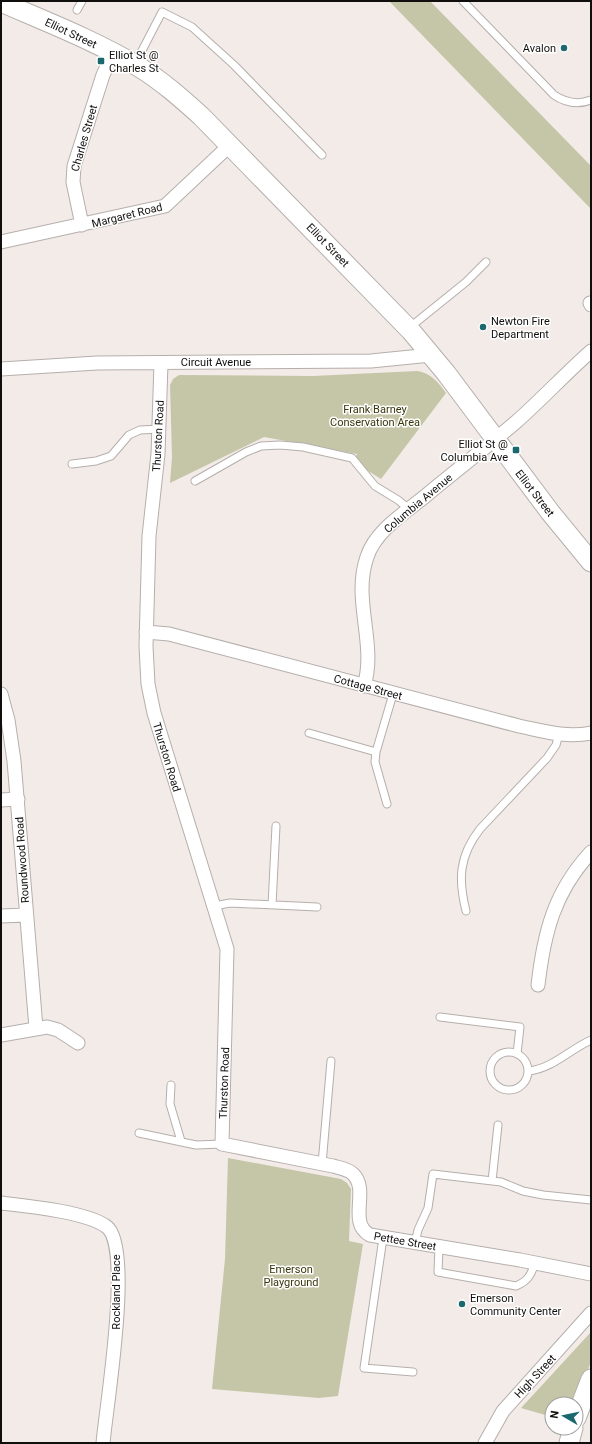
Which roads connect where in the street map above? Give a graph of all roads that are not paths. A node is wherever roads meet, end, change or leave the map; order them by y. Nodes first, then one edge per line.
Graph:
1 (82, 1) edge
2 (463, 1) edge
3 (6, 4) edge
4 (77, 10) dead end
5 (113, 53) junction
6 (135, 64) junction
7 (591, 100) edge
8 (230, 145) junction
9 (322, 155) dead end
10 (82, 225) junction
11 (1, 242) edge
12 (486, 262) dead end
13 (409, 328) junction
14 (591, 351) edge
15 (431, 355) junction
16 (161, 363) junction
17 (1, 369) edge
18 (160, 429) junction
19 (494, 440) junction
20 (72, 464) dead end
21 (195, 481) dead end
22 (409, 509) junction
23 (589, 555) edge
24 (146, 632) junction
25 (364, 686) junction
26 (1, 694) edge
27 (393, 694) junction
28 (309, 733) dead end
29 (591, 733) edge
30 (559, 734) junction
31 (376, 752) junction
32 (18, 799) junction
33 (1, 800) edge
34 (387, 804) dead end
35 (276, 826) dead end
36 (591, 852) edge
37 (272, 905) junction
38 (214, 906) junction
39 (317, 907) dead end
40 (466, 911) dead end
41 (26, 915) junction
42 (1, 916) edge
43 (538, 985) dead end
44 (440, 1017) dead end
45 (36, 1028) junction
46 (1, 1035) edge
47 (591, 1040) edge
48 (78, 1043) dead end
49 (517, 1054) junction
50 (331, 1061) dead end
51 (529, 1071) junction
52 (171, 1085) dead end
53 (498, 1125) dead end
54 (139, 1133) dead end
55 (181, 1142) junction
56 (222, 1144) junction
57 (322, 1164) junction
58 (492, 1181) junction
59 (591, 1200) edge
60 (1, 1204) edge
61 (383, 1238) junction
62 (415, 1243) junction
63 (439, 1247) junction
64 (535, 1263) junction
65 (591, 1274) edge
66 (591, 1312) edge
67 (413, 1372) dead end
68 (591, 1379) edge
69 (584, 1397) edge
70 (103, 1443) edge
71 (485, 1443) edge

1 - 4 lane
2 - 7 lane
3 - 5 street, Elliot Street
5 - 6 street, Elliot Street
5 - 10 street, Charles Street
6 - 8 street, Elliot Street
6 - 9 lane
8 - 10 street, Margaret Road
8 - 13 street, Elliot Street
10 - 11 street, Margaret Road
12 - 13 lane
13 - 15 street, Elliot Street
14 - 19 street, Columbia Avenue
15 - 16 street, Circuit Avenue
15 - 19 street, Elliot Street
16 - 17 street, Circuit Avenue
16 - 18 street, Thurston Road
18 - 20 lane
18 - 24 street, Thurston Road
19 - 22 street, Columbia Avenue
19 - 23 street, Elliot Street
21 - 22 lane
22 - 25 street, Columbia Avenue
24 - 25 street, Cottage Street
24 - 38 street, Thurston Road
25 - 27 street, Cottage Street
26 - 32 street, Roundwood Road
27 - 30 street, Cottage Street
27 - 31 lane
28 - 31 lane
29 - 30 street, Cottage Street
30 - 40 lane
31 - 34 lane
32 - 33 street
32 - 41 street, Roundwood Road
35 - 37 lane
36 - 43 street
37 - 38 lane
37 - 39 lane
38 - 56 street, Thurston Road
41 - 42 street
41 - 45 street, Roundwood Road
44 - 49 lane
45 - 46 street
45 - 48 street
47 - 51 lane
49 - 51 lane
49 - 51 lane
50 - 57 lane
52 - 55 lane
53 - 58 lane
54 - 55 lane
55 - 56 lane
56 - 57 street, Pettee Street
57 - 61 street, Pettee Street
58 - 59 lane
58 - 62 lane
60 - 70 street, Rockland Place
61 - 62 street, Pettee Street
61 - 67 lane
62 - 63 street, Pettee Street
63 - 64 street, Pettee Street
63 - 64 lane
64 - 65 street, Pettee Street
66 - 71 street, High Street
68 - 69 street

